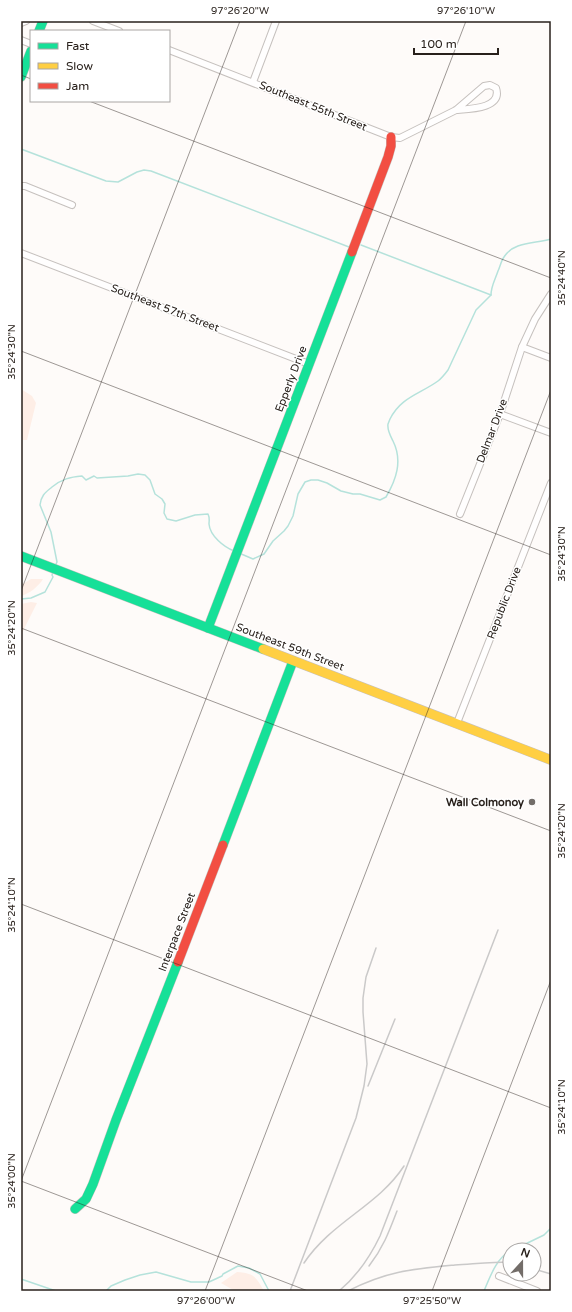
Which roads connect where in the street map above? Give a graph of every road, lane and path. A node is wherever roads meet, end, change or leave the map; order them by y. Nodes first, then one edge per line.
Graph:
1 (26, 21) edge
2 (93, 21) edge
3 (276, 21) edge
4 (21, 22) edge
5 (116, 30) edge
6 (170, 50) edge
7 (30, 54) edge
8 (21, 77) edge
9 (252, 82) junction
10 (456, 110) junction
11 (391, 137) junction
12 (21, 186) edge
13 (72, 205) dead end
14 (21, 253) edge
15 (551, 294) edge
16 (522, 347) junction
17 (551, 358) edge
18 (309, 364) junction
19 (500, 414) junction
20 (551, 433) edge
21 (551, 483) edge
22 (460, 514) dead end
23 (21, 556) edge
24 (208, 628) junction
25 (293, 661) junction
26 (457, 724) junction
27 (551, 760) edge
28 (75, 1209) dead end
29 (499, 1276) dead end
30 (537, 1291) edge

1 - 4 street
2 - 5 street
3 - 9 street
6 - 9 street, Southeast 55th Street
7 - 8 street
9 - 11 street, Southeast 55th Street
10 - 10 street
10 - 11 street
11 - 18 street, Epperly Drive
12 - 13 street
14 - 18 street, Southeast 57th Street
15 - 16 street, Delmar Drive
16 - 17 street
16 - 19 street, Delmar Drive
18 - 24 street, Epperly Drive
19 - 20 street
19 - 22 street, Delmar Drive
21 - 26 street, Republic Drive
23 - 24 street, Southeast 59th Street
24 - 25 street, Southeast 59th Street
25 - 26 street, Southeast 59th Street
25 - 28 street, Interpace Street
26 - 27 street, Southeast 59th Street
29 - 30 street

